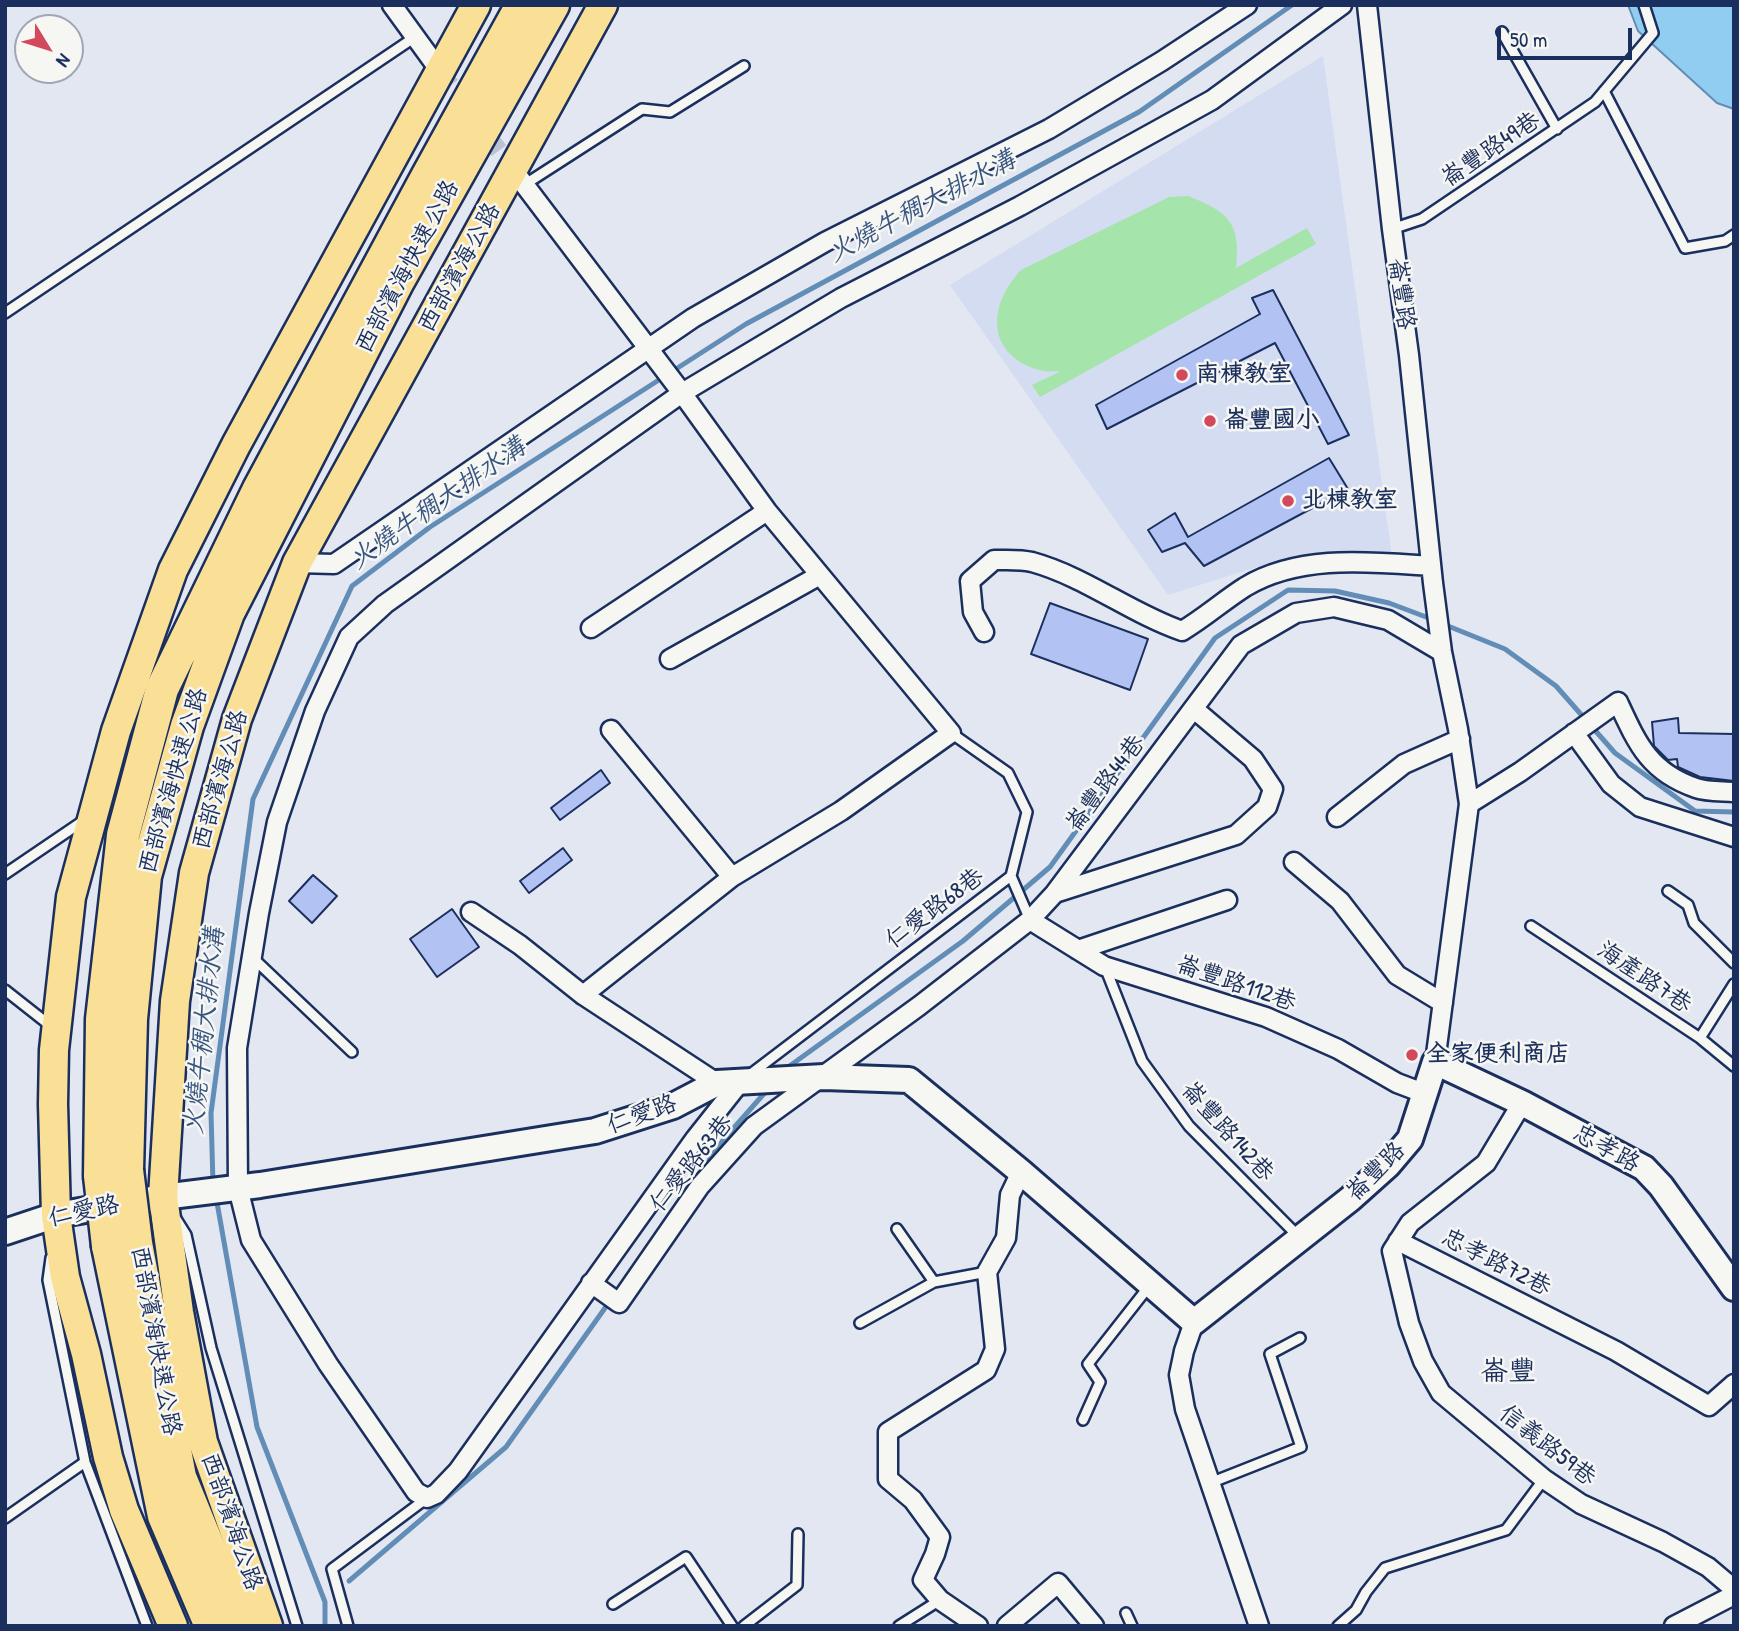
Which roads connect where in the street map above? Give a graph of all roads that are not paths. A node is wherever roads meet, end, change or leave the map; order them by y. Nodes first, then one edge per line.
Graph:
1 (392, 5) edge
2 (476, 5) edge
3 (523, 5) edge
4 (553, 5) edge
5 (603, 5) edge
6 (1247, 5) edge
7 (1342, 5) edge
8 (1367, 5) edge
9 (1644, 5) edge
10 (1502, 32) dead end
11 (415, 37) junction
12 (744, 66) dead end
13 (440, 71) junction
14 (1604, 91) junction
15 (1557, 129) junction
16 (519, 178) junction
17 (1392, 229) junction
18 (1734, 235) edge
19 (5, 313) edge
20 (648, 348) junction
21 (682, 393) junction
22 (767, 511) junction
23 (297, 563) junction
24 (820, 575) junction
25 (1432, 575) junction
26 (591, 628) dead end
27 (984, 632) dead end
28 (1442, 646) junction
29 (670, 659) dead end
30 (1194, 709) junction
31 (611, 730) dead end
32 (951, 733) junction
33 (1574, 733) junction
34 (1460, 739) junction
35 (1734, 792) edge
36 (1469, 804) junction
37 (93, 815) junction
38 (1337, 817) dead end
39 (1734, 837) edge
40 (1294, 862) dead end
41 (5, 874) edge
42 (1011, 876) junction
43 (732, 877) junction
44 (1668, 891) dead end
45 (1055, 893) junction
46 (1227, 900) dead end
47 (471, 912) dead end
48 (1030, 920) junction
49 (1531, 926) dead end
50 (1078, 950) junction
51 (251, 957) junction
52 (1734, 963) edge
53 (1104, 966) junction
54 (1734, 984) edge
55 (5, 990) edge
56 (583, 995) junction
57 (1443, 1003) junction
58 (56, 1030) junction
59 (1700, 1038) junction
60 (352, 1052) dead end
61 (1435, 1062) junction
62 (1734, 1066) edge
63 (824, 1077) junction
64 (729, 1082) junction
65 (1426, 1094) junction
66 (1522, 1103) junction
67 (1021, 1172) junction
68 (114, 1173) junction
69 (238, 1188) junction
70 (163, 1197) junction
71 (56, 1215) junction
72 (897, 1229) dead end
73 (5, 1232) edge
74 (1300, 1238) junction
75 (1398, 1241) junction
76 (122, 1244) junction
77 (987, 1272) junction
78 (934, 1282) junction
79 (591, 1283) junction
80 (1150, 1285) junction
81 (1733, 1286) edge
82 (1194, 1322) junction
83 (860, 1323) dead end
84 (1300, 1338) dead end
85 (1734, 1384) edge
86 (1083, 1420) dead end
87 (85, 1462) junction
88 (1544, 1479) junction
89 (1208, 1483) junction
90 (427, 1498) junction
91 (5, 1518) edge
92 (798, 1534) dead end
93 (1734, 1592) edge
94 (940, 1600) junction
95 (613, 1604) dead end
96 (1126, 1614) dead end
97 (146, 1626) edge
98 (173, 1626) edge
99 (211, 1626) edge
100 (241, 1626) edge
101 (268, 1626) edge
102 (297, 1626) edge
103 (348, 1626) edge
104 (732, 1626) edge
105 (744, 1626) edge
106 (899, 1626) edge
107 (978, 1626) edge
108 (1007, 1626) edge
109 (1094, 1626) edge
110 (1132, 1626) edge
111 (1259, 1626) edge
112 (1338, 1626) edge
113 (1674, 1626) edge

1 - 11 street
2 - 13 main road
3 - 68 highway, 西部濱海快速公路
4 - 68 highway, 西部濱海快速公路
5 - 16 main road, 西部濱海公路
6 - 20 street
7 - 21 street
8 - 17 street, 崙豐路
9 - 14 lane, 崙豐路49巷
10 - 15 lane
11 - 13 street
11 - 19 lane
12 - 16 lane
13 - 37 main road
14 - 15 lane, 崙豐路49巷
14 - 18 lane
15 - 17 lane, 崙豐路49巷
16 - 20 street
16 - 23 main road, 西部濱海公路
17 - 25 street, 崙豐路
20 - 21 street
20 - 23 street
21 - 22 street
21 - 51 street
22 - 24 street
22 - 26 street
23 - 70 main road, 西部濱海公路
24 - 29 street
24 - 32 street
25 - 27 street
25 - 28 street, 崙豐路
28 - 30 street, 崙豐路44巷
28 - 34 street, 崙豐路
30 - 45 street, 崙豐路44巷
30 - 45 street
31 - 43 street
32 - 42 lane, 仁愛路68巷
32 - 43 street
33 - 35 street
33 - 36 street
33 - 39 street
34 - 36 street, 崙豐路
34 - 38 street
36 - 57 street, 崙豐路
37 - 41 lane
37 - 58 main road
40 - 57 street
42 - 48 lane
42 - 64 lane, 仁愛路68巷
43 - 56 street
44 - 52 lane
45 - 48 street, 崙豐路44巷
46 - 50 street
47 - 56 street
48 - 50 street, 崙豐路112巷
48 - 63 street, 崙豐路44巷
49 - 59 lane, 海產路7巷
50 - 53 street, 崙豐路112巷
51 - 60 lane
51 - 69 street
53 - 65 street, 崙豐路112巷
53 - 74 lane, 崙豐路142巷
54 - 59 lane
55 - 58 lane
56 - 64 street
57 - 61 street, 崙豐路
58 - 71 main road
59 - 62 lane, 海產路7巷
61 - 65 street, 崙豐路
61 - 66 street, 忠孝路
63 - 64 street, 仁愛路
63 - 67 street, 仁愛路
63 - 79 street, 仁愛路63巷
64 - 69 street, 仁愛路
64 - 79 street
65 - 74 street, 崙豐路
66 - 75 street, 忠孝路72巷
66 - 81 street, 忠孝路
67 - 77 street
67 - 80 street, 仁愛路
68 - 76 highway, 西部濱海快速公路, bridge
69 - 70 street, 仁愛路
69 - 90 street
70 - 71 street, 仁愛路
70 - 101 main road, 西部濱海公路
70 - 102 lane
71 - 73 street, 仁愛路
71 - 87 lane
71 - 98 main road
72 - 78 lane
74 - 82 street, 崙豐路
75 - 85 street, 忠孝路72巷
75 - 88 street, 信義路59巷
76 - 99 highway, 西部濱海快速公路
76 - 100 highway, 西部濱海快速公路
77 - 78 lane
77 - 94 street
78 - 83 lane
79 - 90 street
80 - 82 street, 仁愛路
80 - 86 lane
82 - 89 street
84 - 89 lane
87 - 91 lane
87 - 97 lane
88 - 93 street, 信義路59巷
88 - 112 lane
89 - 111 street
90 - 103 lane
92 - 105 lane
93 - 113 street
94 - 106 lane
94 - 107 street
95 - 104 lane
96 - 110 lane
108 - 109 street

